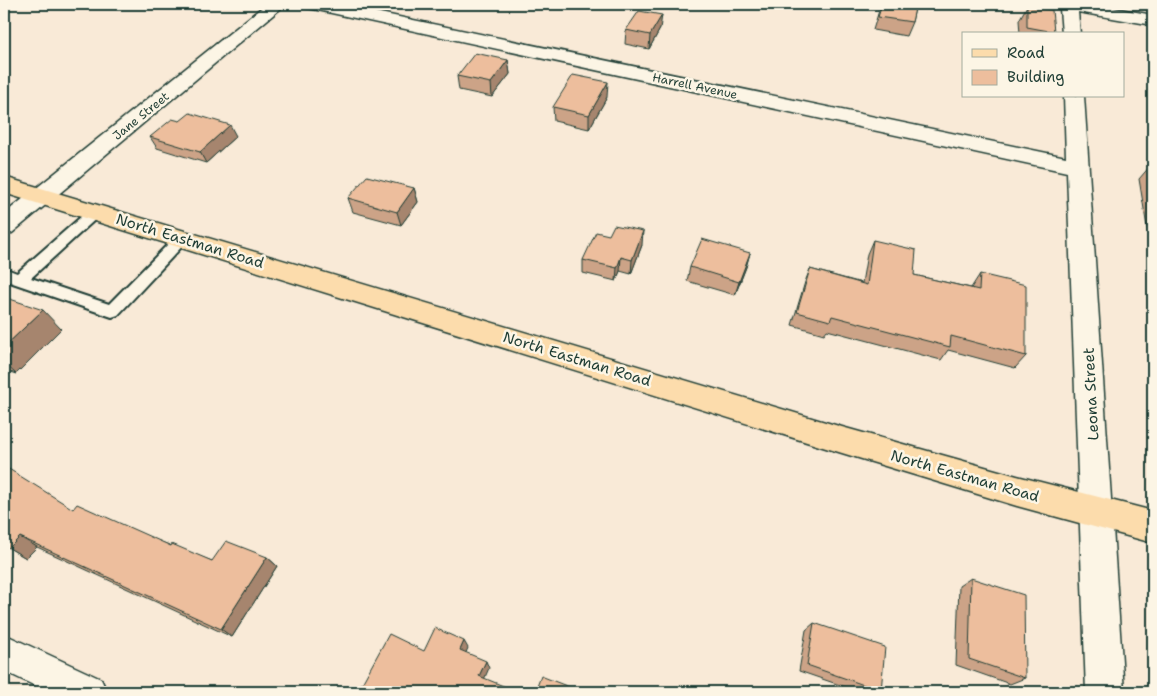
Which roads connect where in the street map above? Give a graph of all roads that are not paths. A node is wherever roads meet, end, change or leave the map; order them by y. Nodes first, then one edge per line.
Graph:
1 (277, 4) edge
2 (313, 4) edge
3 (1067, 4) edge
4 (1153, 20) edge
5 (1071, 32) edge
6 (1074, 98) edge
7 (1078, 167) junction
8 (4, 184) edge
9 (42, 196) junction
10 (95, 212) junction
11 (4, 227) edge
12 (182, 239) junction
13 (4, 274) edge
14 (19, 280) junction
15 (1097, 512) junction
16 (1153, 527) edge
17 (4, 652) edge
18 (88, 692) edge
19 (1106, 692) edge

1 - 9 street, Jane Street
2 - 7 street, Harrell Avenue
3 - 4 street
3 - 5 street
6 - 7 street, Leona Street
7 - 15 street, Leona Street
8 - 9 main road, North Eastman Road
9 - 10 main road, North Eastman Road
9 - 11 street, Jane Street
10 - 12 main road, North Eastman Road
10 - 14 lane
12 - 14 lane
12 - 15 main road, North Eastman Road
13 - 14 lane
15 - 16 main road, North Eastman Road
15 - 19 street, Leona Street
17 - 18 street

